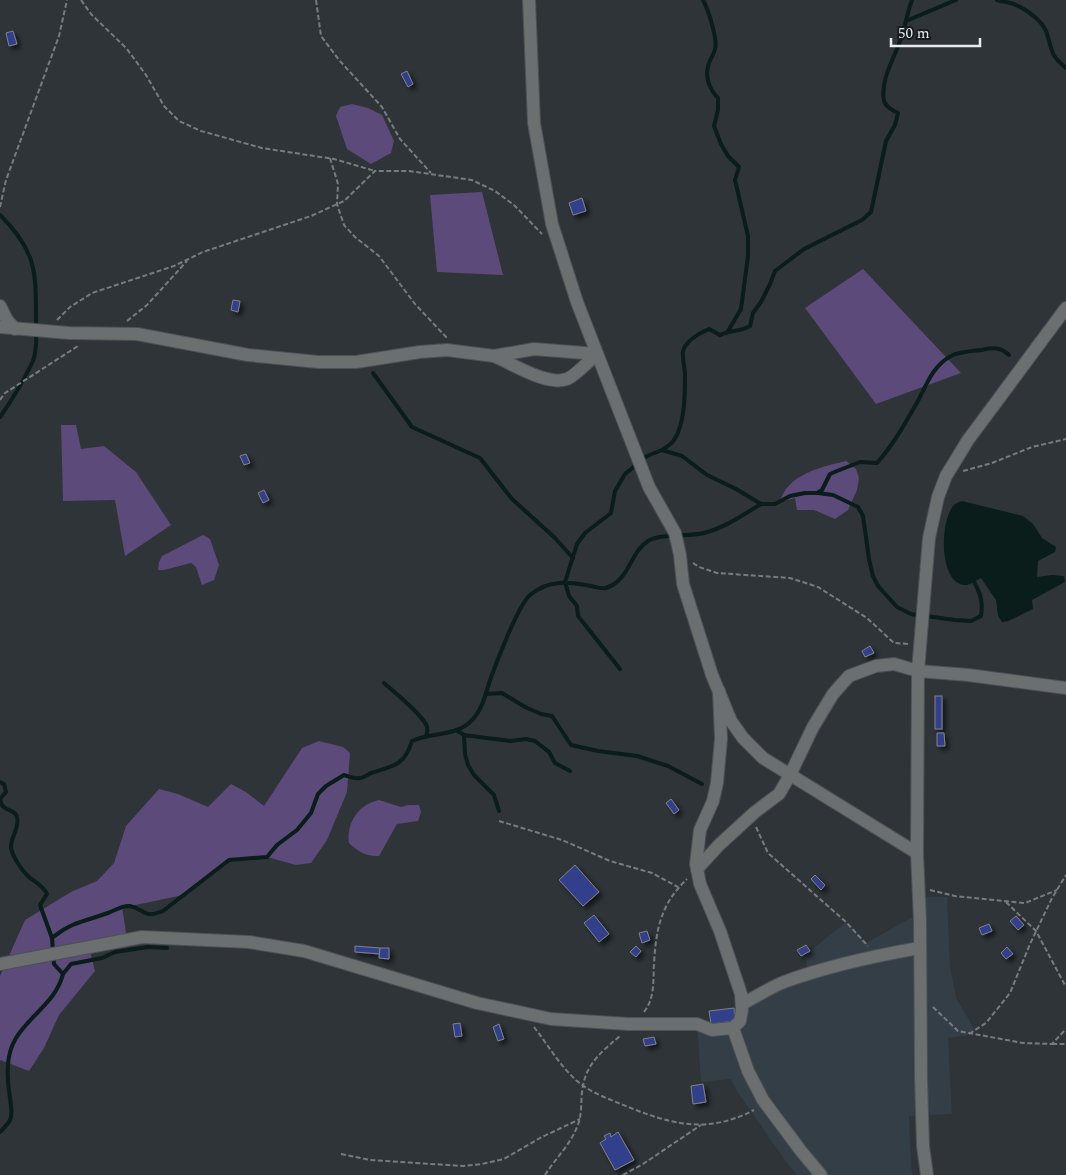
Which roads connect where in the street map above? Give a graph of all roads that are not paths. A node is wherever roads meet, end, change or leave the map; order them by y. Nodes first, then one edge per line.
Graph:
1 (529, 0) edge
2 (0, 306) edge
3 (1066, 308) edge
4 (0, 327) edge
5 (15, 329) junction
6 (597, 354) junction
7 (494, 356) junction
8 (918, 671) junction
9 (1066, 688) edge
10 (719, 691) junction
11 (790, 775) junction
12 (917, 853) junction
13 (697, 869) junction
14 (919, 948) junction
15 (0, 964) edge
16 (742, 1004) junction
17 (733, 1028) junction
18 (821, 1175) edge
19 (927, 1175) edge

1 - 6 street
2 - 5 street
3 - 8 street
4 - 5 street
5 - 7 street
6 - 7 street
6 - 7 street
6 - 10 street
8 - 9 street
8 - 11 street
8 - 12 street
10 - 11 street
10 - 13 street
11 - 12 street
11 - 13 street
12 - 14 street
13 - 16 street
14 - 16 street
14 - 19 street
15 - 17 street
16 - 17 street
17 - 18 street

